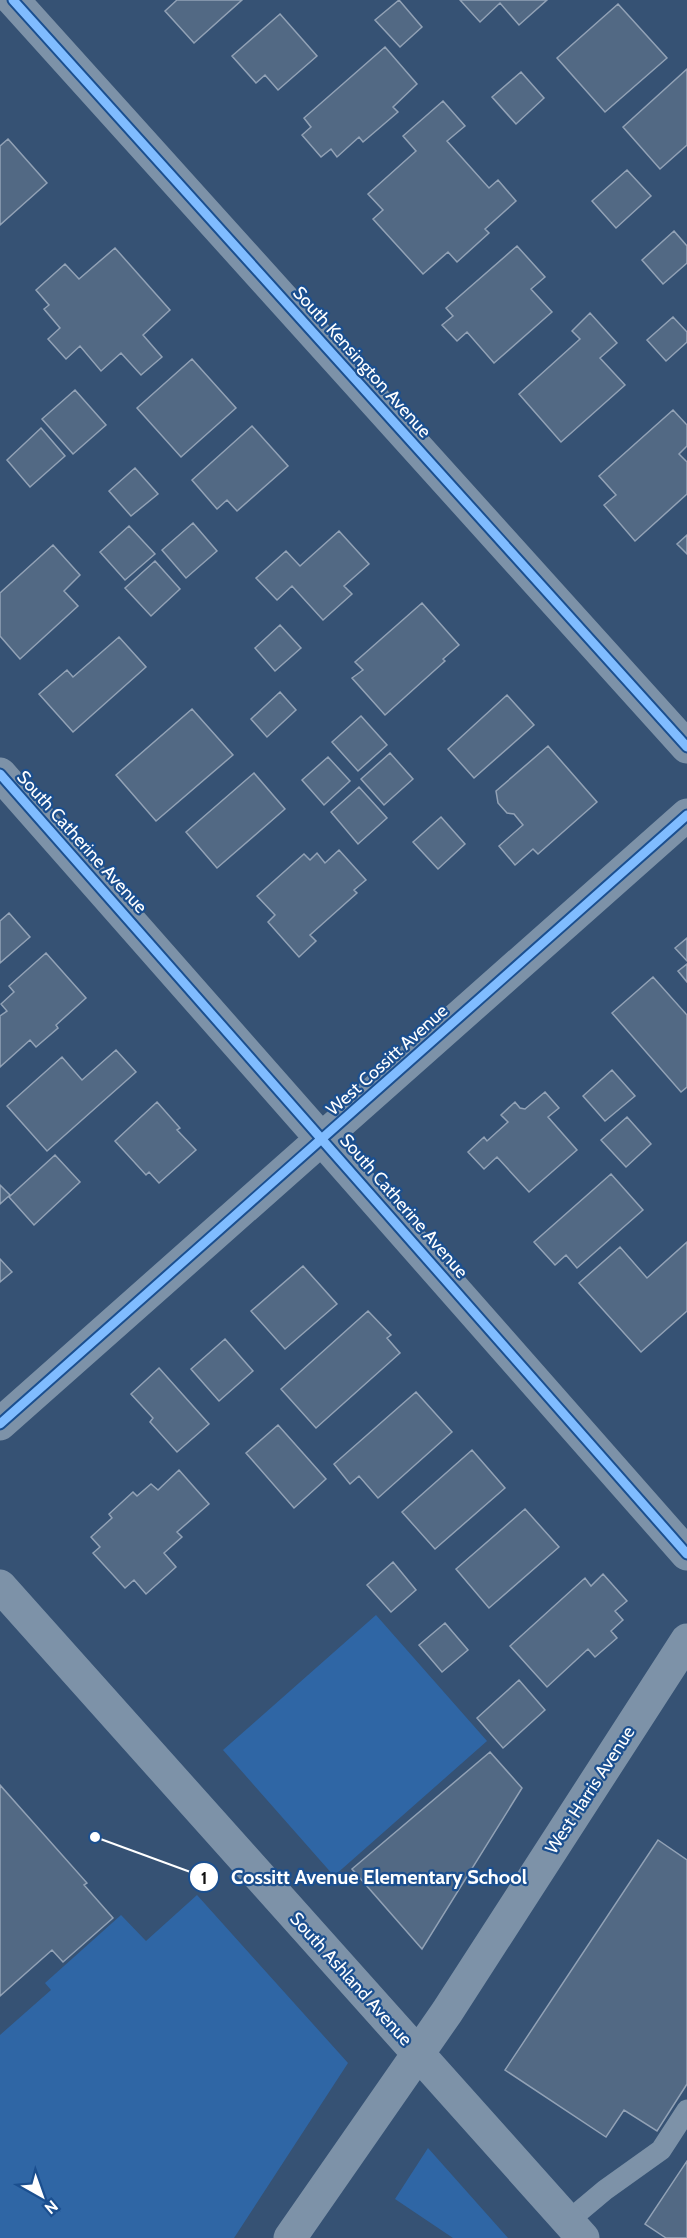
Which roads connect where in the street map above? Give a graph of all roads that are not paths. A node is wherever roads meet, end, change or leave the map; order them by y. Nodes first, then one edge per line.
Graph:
1 (13, 0) edge
2 (687, 747) edge
3 (0, 774) edge
4 (687, 815) edge
5 (322, 1138) junction
6 (0, 1424) edge
7 (687, 1554) edge
8 (0, 1586) edge
9 (687, 1640) edge
10 (417, 2053) junction
11 (687, 2110) edge
12 (576, 2230) edge
13 (290, 2238) edge

1 - 2 street, South Kensington Avenue
3 - 5 street, South Catherine Avenue
4 - 5 street, West Cossitt Avenue
5 - 6 street, West Cossitt Avenue
5 - 7 street, South Catherine Avenue
8 - 10 street, South Ashland Avenue
9 - 10 street, West Harris Avenue
10 - 12 street, South Ashland Avenue
10 - 13 street, West Harris Avenue
11 - 12 lane

